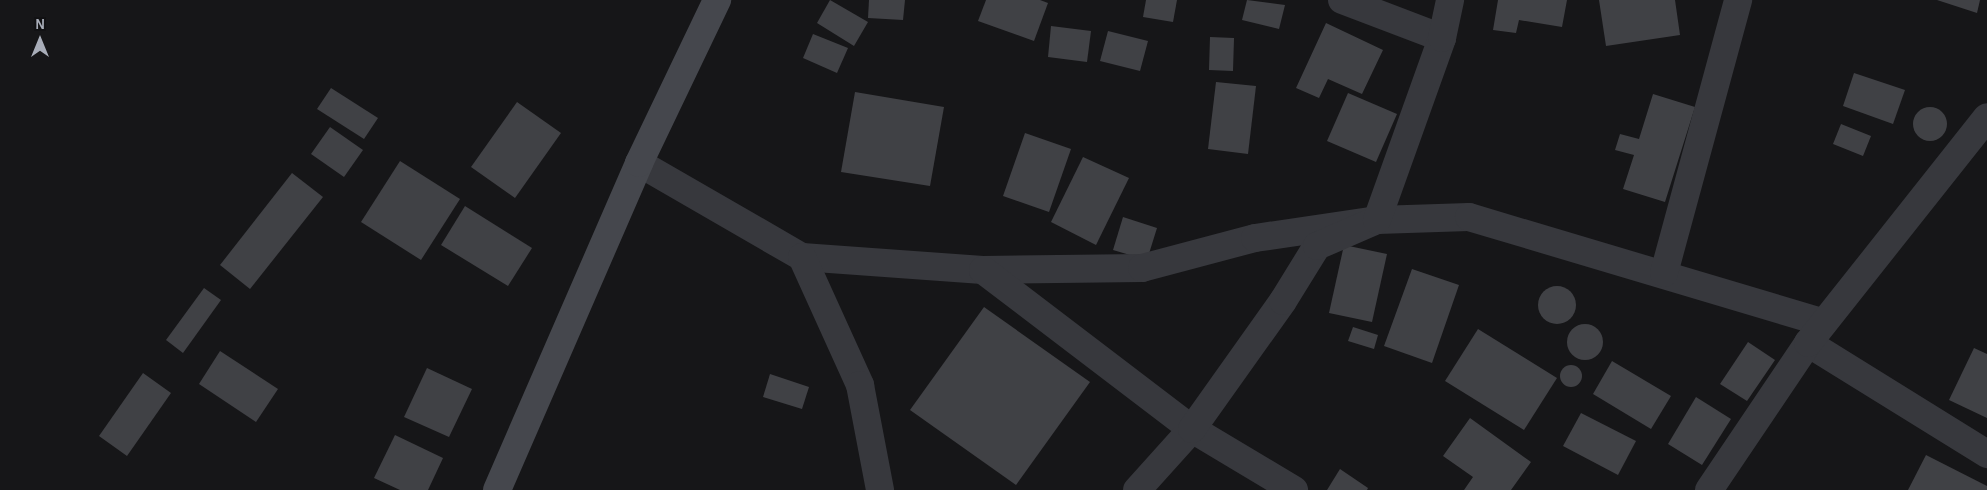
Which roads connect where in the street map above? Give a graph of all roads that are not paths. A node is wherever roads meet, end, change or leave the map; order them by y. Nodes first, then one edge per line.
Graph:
1 (717, 0) edge
2 (1342, 0) edge
3 (1450, 0) edge
4 (1738, 0) edge
5 (1442, 38) junction
6 (1987, 117) edge
7 (639, 164) junction
8 (1377, 220) junction
9 (802, 257) junction
10 (983, 270) junction
11 (1664, 273) junction
12 (1816, 333) junction
13 (1192, 429) junction
14 (1987, 454) edge
15 (496, 490) edge
16 (880, 490) edge
17 (1137, 490) edge
18 (1294, 490) edge
19 (1709, 490) edge

1 - 7 main road
2 - 5 street
3 - 5 street
4 - 11 street
5 - 8 street
6 - 12 street
7 - 9 street
7 - 15 main road
8 - 10 street
8 - 11 street
8 - 13 street
9 - 10 street
9 - 16 street
10 - 13 street
11 - 12 street
12 - 14 street
12 - 19 street
13 - 17 street
13 - 18 street

